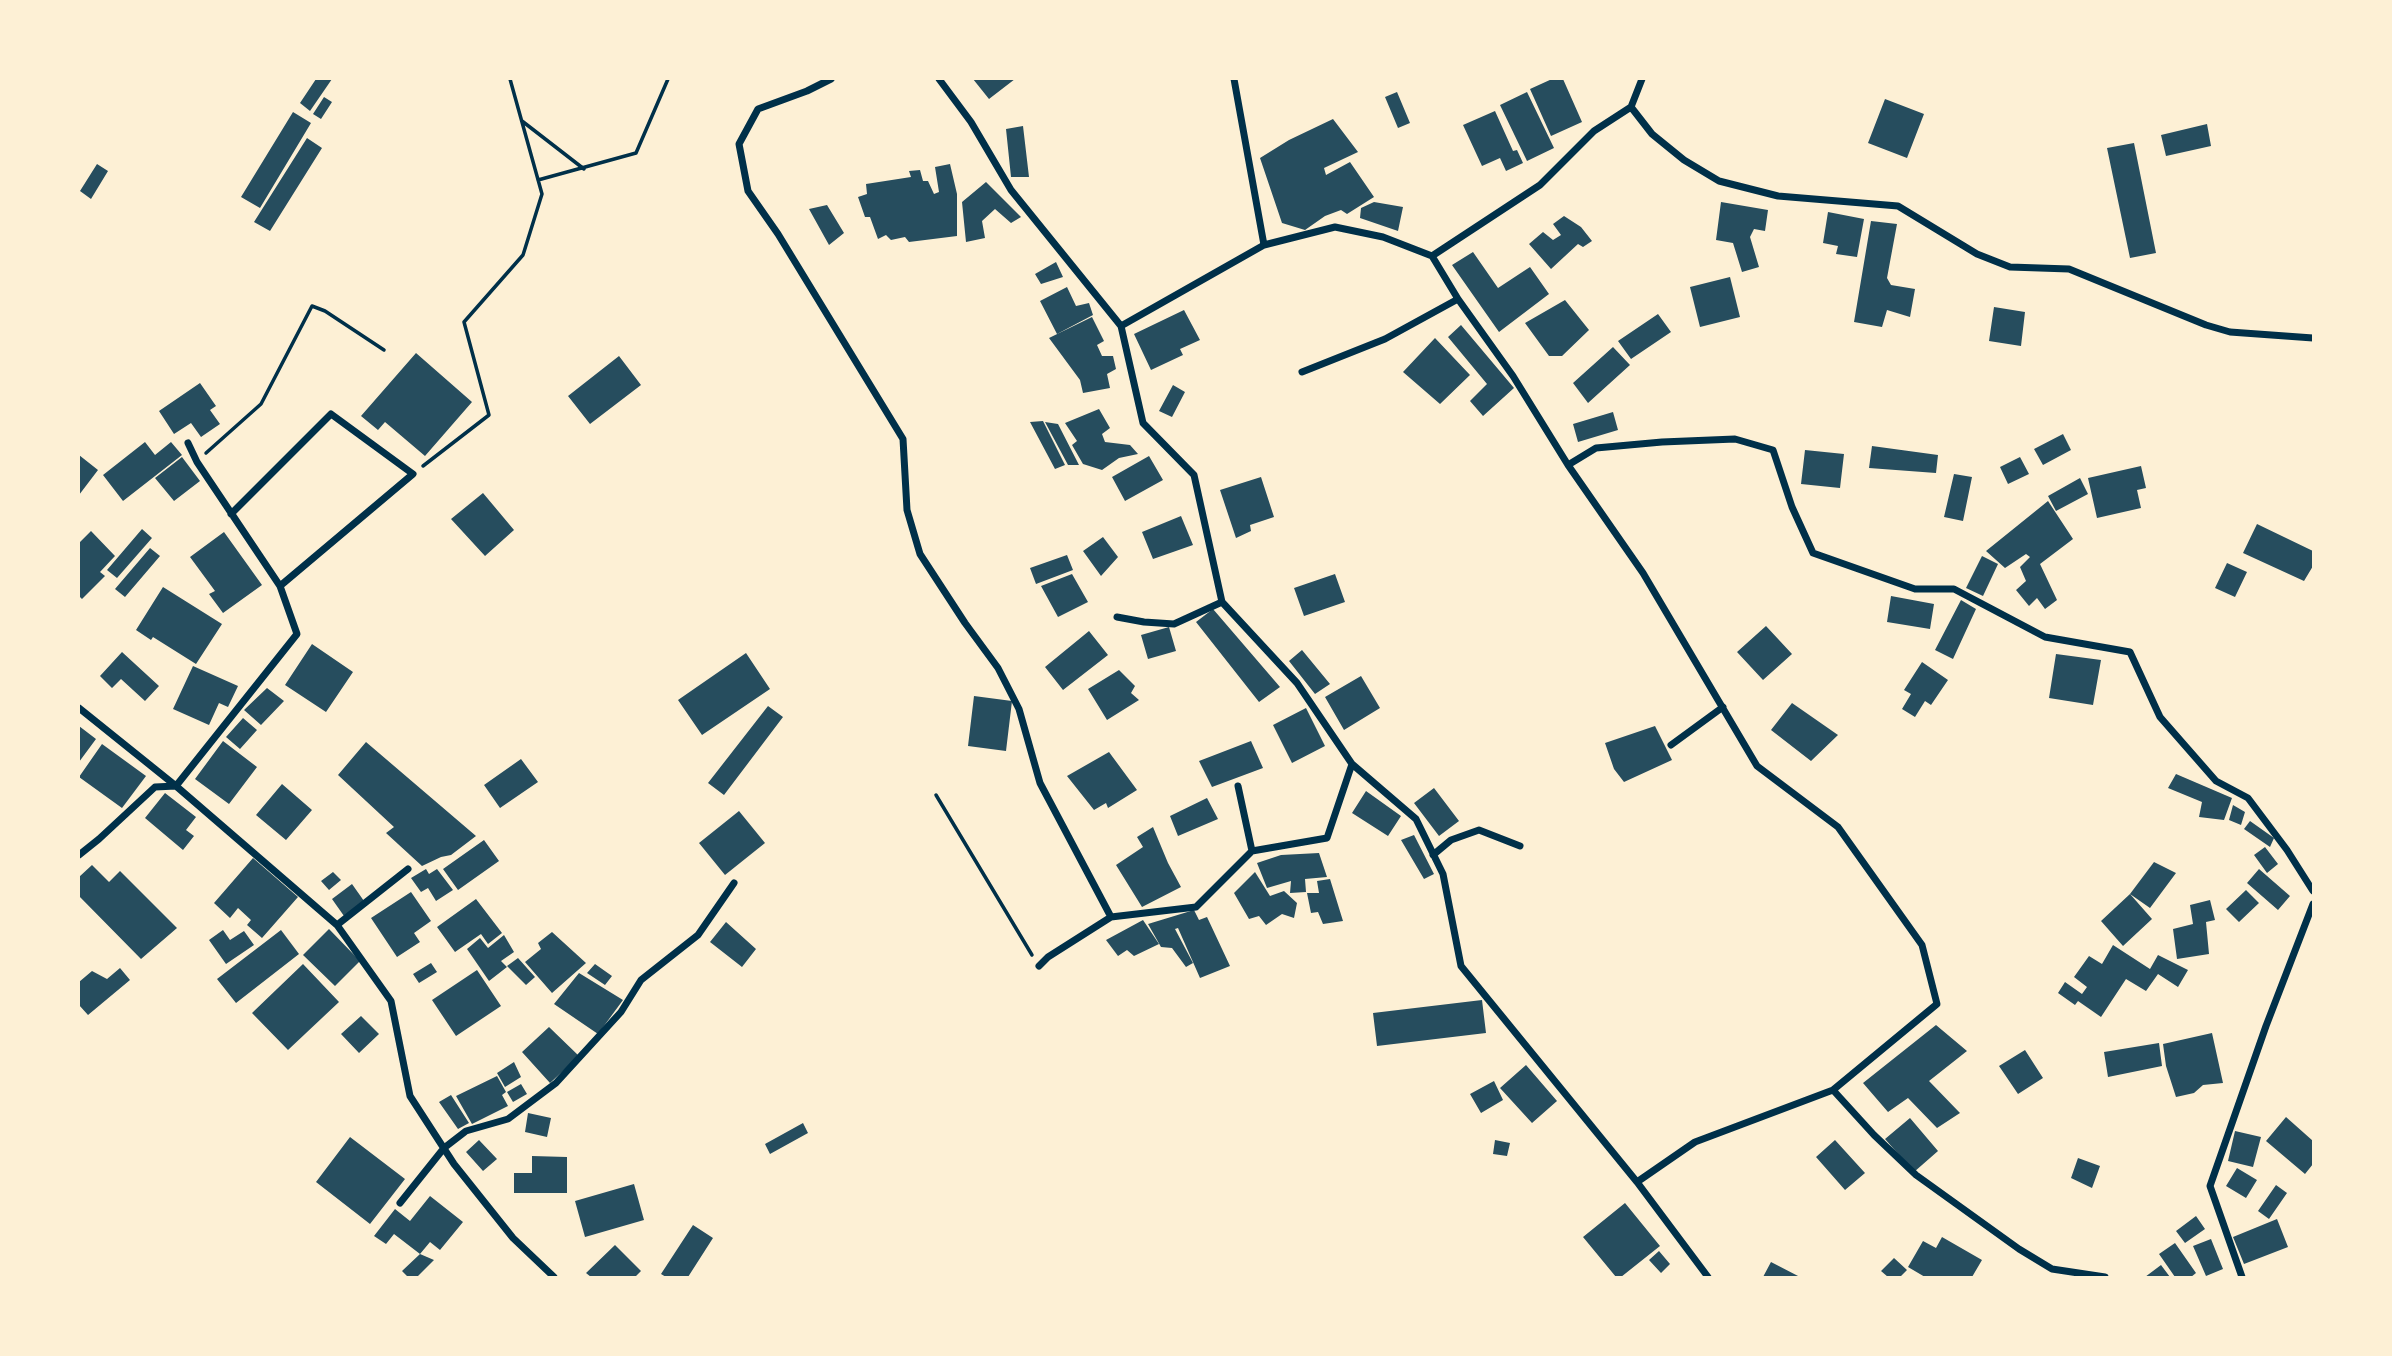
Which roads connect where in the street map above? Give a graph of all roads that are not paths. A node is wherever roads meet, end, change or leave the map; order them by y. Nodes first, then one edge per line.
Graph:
1 (831, 79) edge
2 (939, 79) edge
3 (1234, 79) edge
4 (1642, 79) edge
5 (1631, 107) junction
6 (1264, 245) junction
7 (1432, 256) junction
8 (1458, 299) junction
9 (1122, 326) junction
10 (2313, 338) edge
11 (1302, 372) dead end
12 (188, 443) dead end
13 (1568, 465) junction
14 (231, 514) junction
15 (280, 586) junction
16 (1222, 603) junction
17 (1116, 617) dead end
18 (1723, 707) junction
19 (79, 708) edge
20 (1671, 745) dead end
21 (1352, 764) junction
22 (176, 786) junction
23 (1238, 786) dead end
24 (1520, 846) dead end
25 (1252, 851) junction
26 (79, 855) edge
27 (1433, 855) junction
28 (408, 869) dead end
29 (734, 883) dead end
30 (2313, 891) edge
31 (2313, 904) edge
32 (1111, 917) junction
33 (337, 925) junction
34 (1039, 965) road end
35 (1833, 1090) junction
36 (444, 1148) junction
37 (1637, 1182) junction
38 (400, 1203) dead end
39 (554, 1277) edge
40 (1708, 1277) edge
41 (2105, 1277) edge
42 (2242, 1277) edge

1 - 32 street
2 - 9 street
3 - 6 street
4 - 5 street
5 - 7 street
5 - 10 street
6 - 7 street
6 - 9 street
7 - 8 street
8 - 11 street
8 - 13 street
9 - 16 street
12 - 14 street
13 - 18 street
13 - 30 street
14 - 15 street
14 - 15 street
15 - 22 street
16 - 17 street
16 - 21 street
18 - 20 street
18 - 35 street
19 - 22 street
21 - 25 street
21 - 27 street
22 - 26 street
22 - 33 street
23 - 25 street
24 - 27 street
25 - 32 street
27 - 37 street
28 - 33 street
29 - 36 street
31 - 42 street
32 - 34 street
33 - 36 street
35 - 37 street
35 - 41 street
36 - 38 street
36 - 39 street
37 - 40 street

